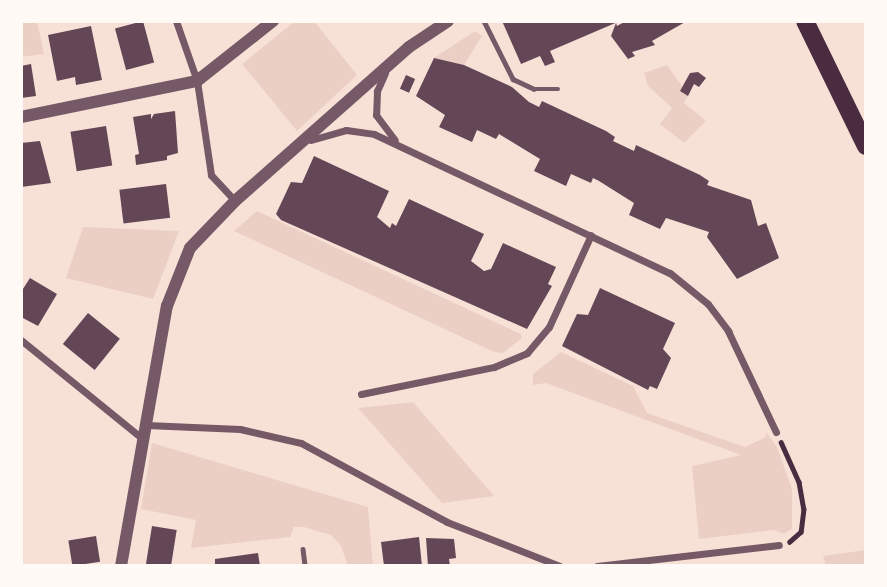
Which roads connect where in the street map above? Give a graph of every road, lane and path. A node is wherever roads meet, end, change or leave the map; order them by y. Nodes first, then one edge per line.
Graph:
1 (176, 21) edge
2 (273, 21) edge
3 (448, 21) edge
4 (484, 21) edge
5 (805, 21) edge
6 (389, 65) junction
7 (197, 81) junction
8 (558, 89) dead end
9 (21, 117) edge
10 (301, 145) junction
11 (866, 146) edge
12 (406, 149) junction
13 (235, 201) junction
14 (591, 235) junction
15 (21, 340) edge
16 (361, 394) dead end
17 (146, 425) junction
18 (776, 432) joint
19 (144, 440) junction
20 (779, 545) joint
21 (303, 549) dead end
22 (121, 566) edge
23 (305, 566) edge
24 (560, 566) edge
25 (597, 566) edge

1 - 7 street
2 - 7 street
3 - 6 street
4 - 8 lane
5 - 11 highway
6 - 10 street
6 - 12 street
7 - 9 street
7 - 13 street
10 - 12 street
10 - 13 street
12 - 14 street
13 - 17 street
14 - 16 street
14 - 18 street
15 - 19 street
17 - 19 street
17 - 24 street
18 - 20 path
19 - 22 street
20 - 25 street
21 - 23 lane

